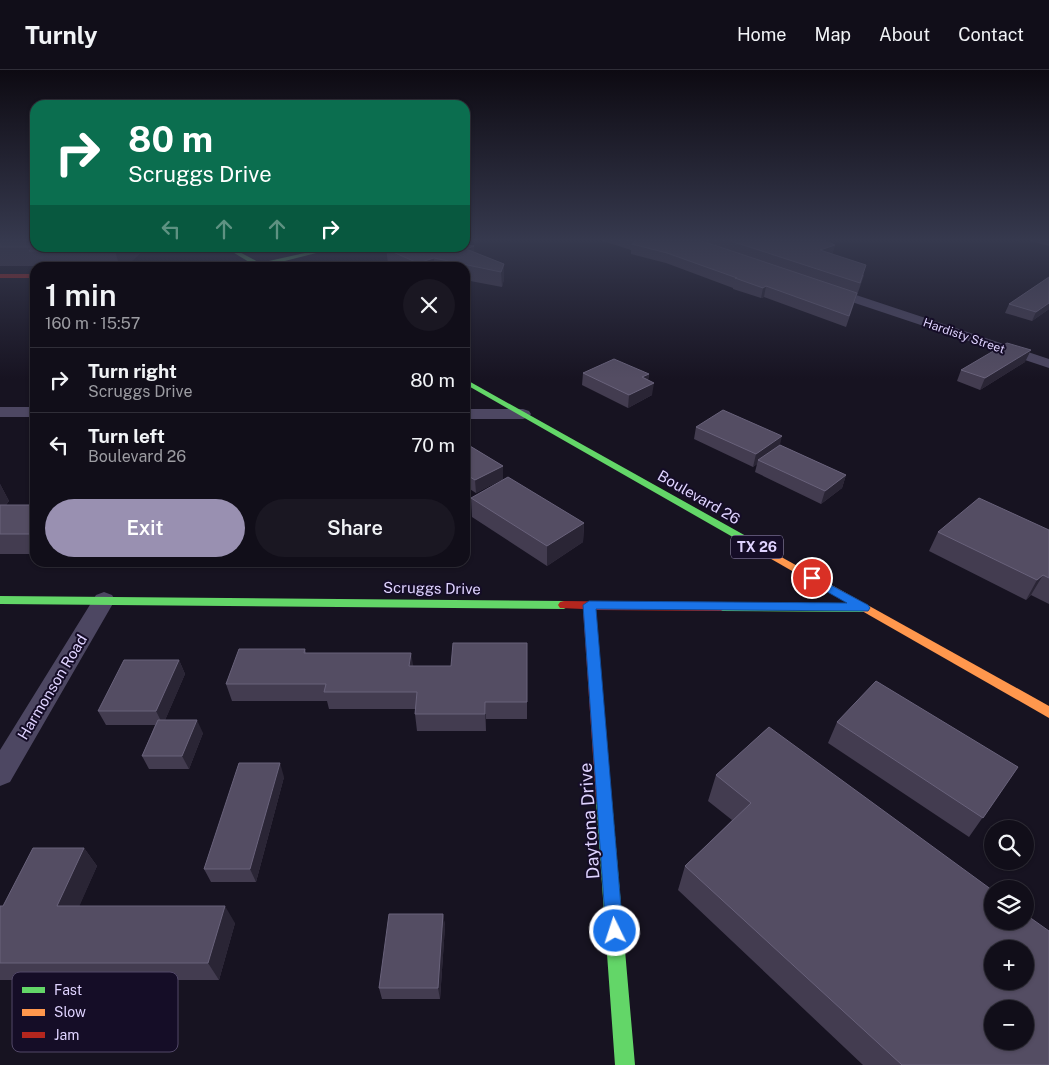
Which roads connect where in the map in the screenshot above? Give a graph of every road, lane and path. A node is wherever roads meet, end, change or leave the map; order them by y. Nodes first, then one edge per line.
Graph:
1 (816, 286) edge
2 (1049, 364) edge
3 (470, 384) edge
4 (0, 412) edge
5 (30, 412) edge
6 (470, 414) edge
7 (523, 414) junction
8 (0, 600) edge
9 (104, 600) junction
10 (589, 605) junction
11 (864, 608) junction
12 (1049, 713) edge
13 (0, 774) edge
14 (625, 1065) edge

1 - 2 street, Hardisty Street
3 - 7 street, Boulevard 26 / TX 26
4 - 5 street
6 - 7 street
7 - 11 street, Boulevard 26 / TX 26
8 - 9 street, Scruggs Drive
9 - 10 street, Scruggs Drive
9 - 13 street, Harmonson Road
10 - 11 street, Scruggs Drive
10 - 14 street, Daytona Drive
11 - 12 street, Boulevard 26 / TX 26

